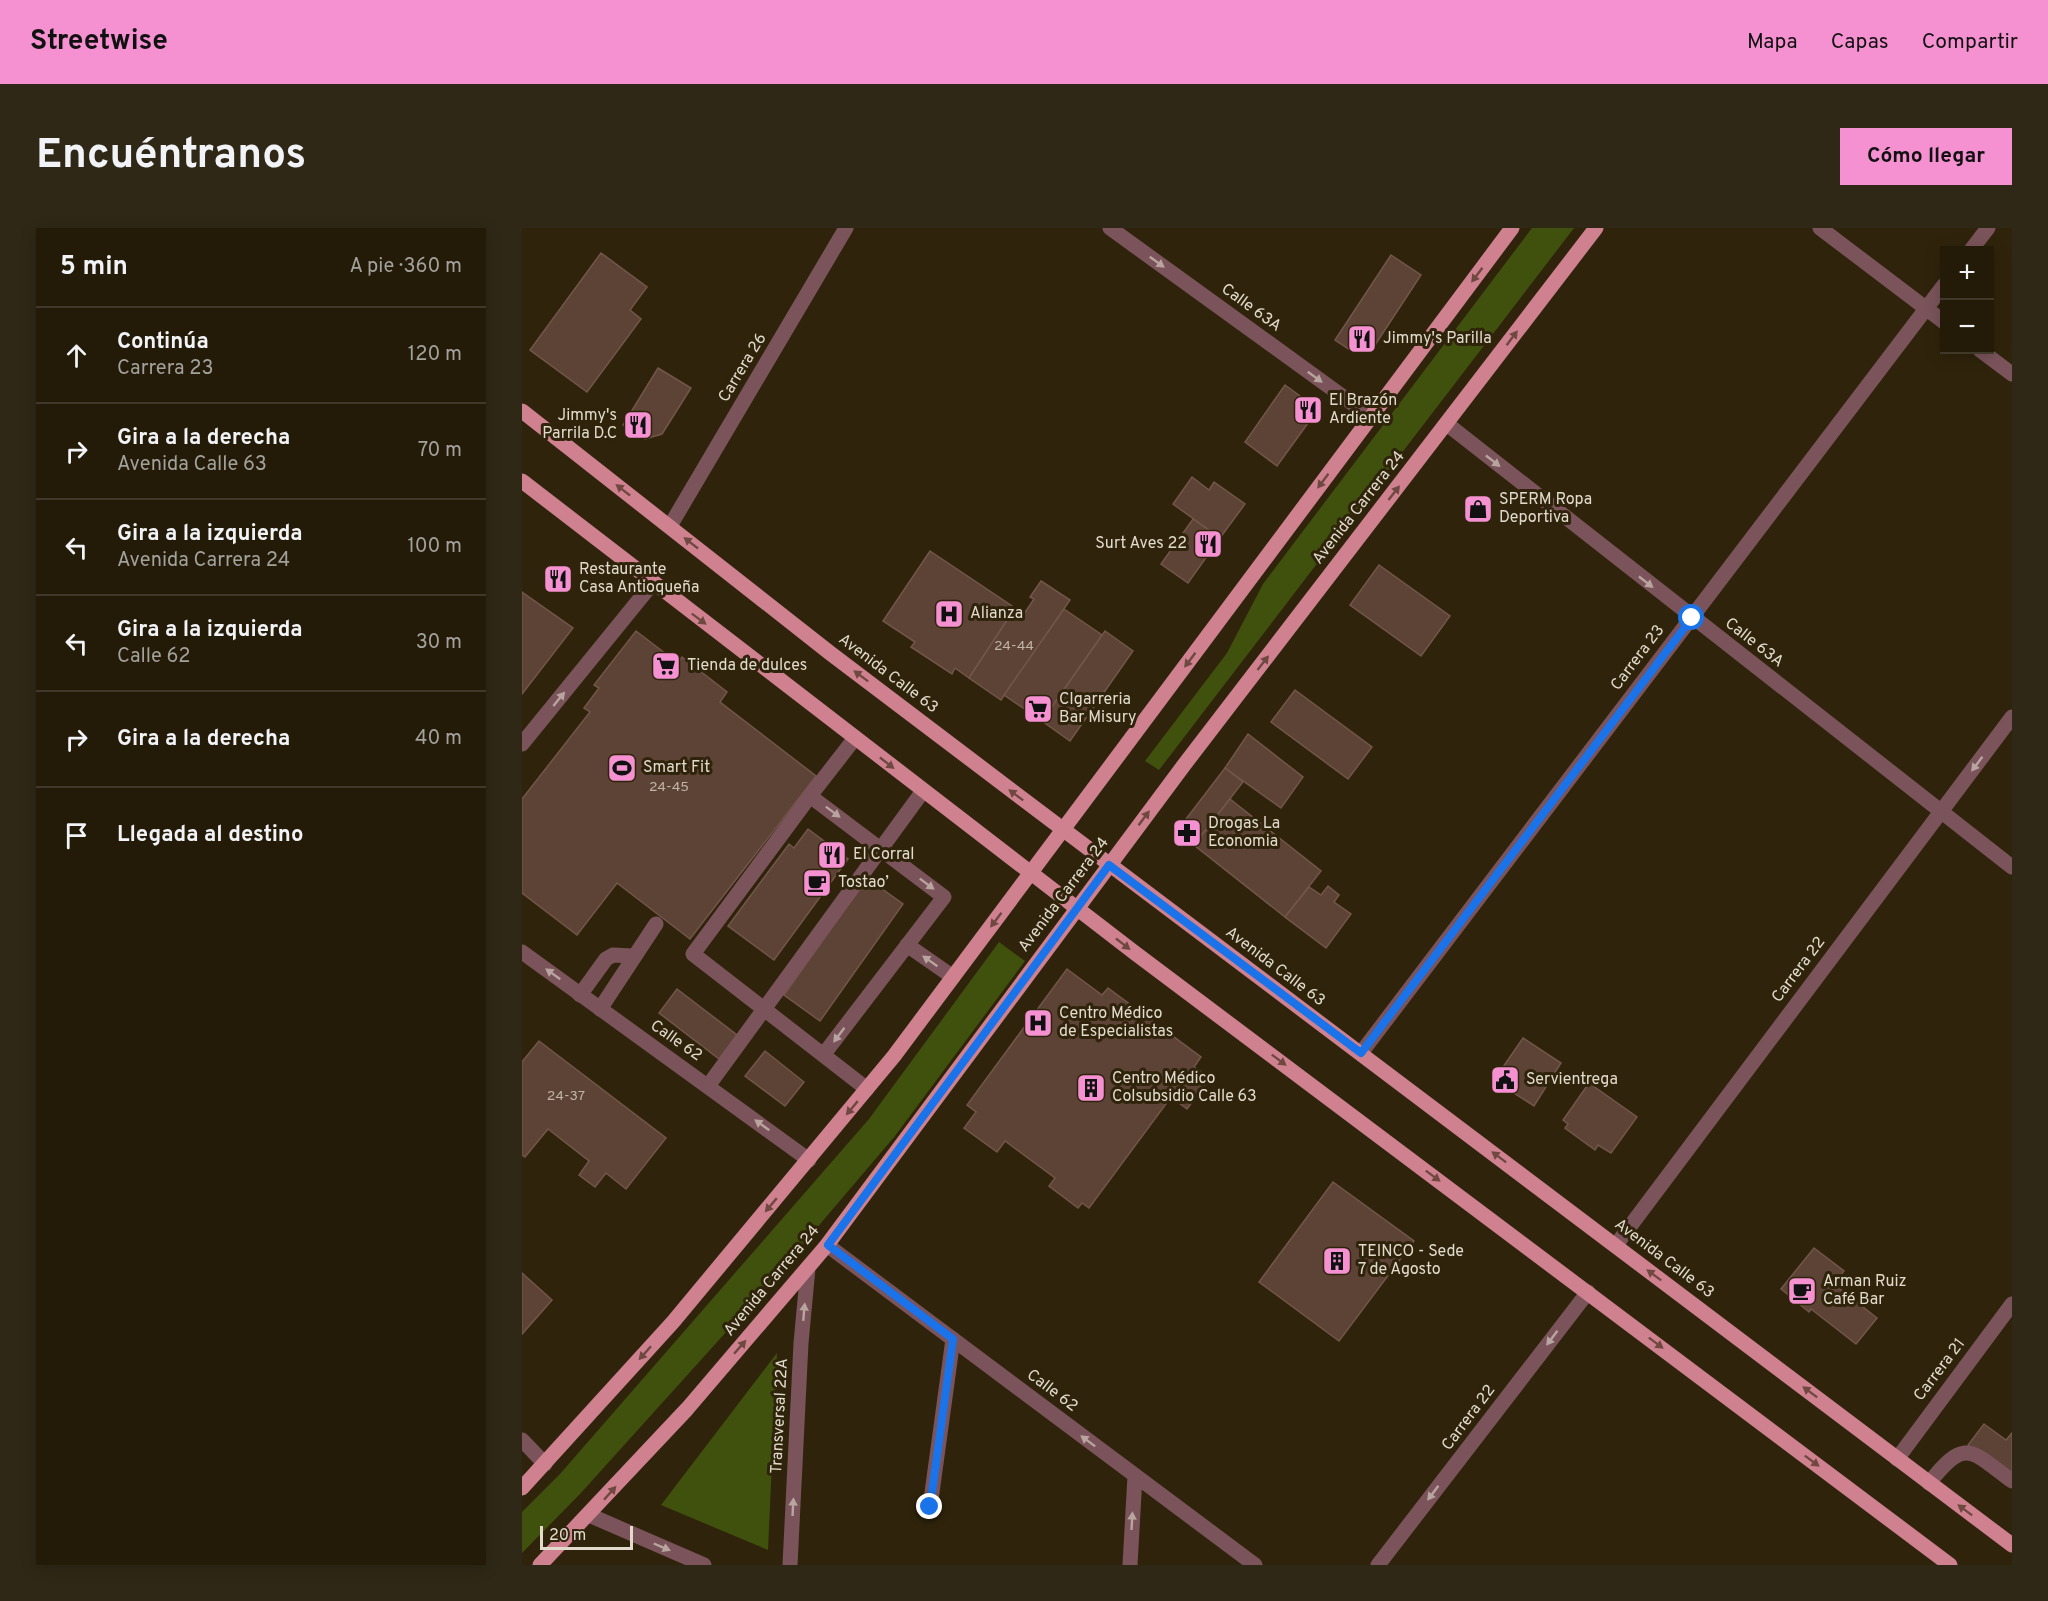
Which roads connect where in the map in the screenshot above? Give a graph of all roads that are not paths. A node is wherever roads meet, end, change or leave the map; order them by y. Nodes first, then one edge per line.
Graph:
1 (846, 228) edge
2 (1110, 228) edge
3 (1512, 228) edge
4 (1596, 228) edge
5 (1820, 228) edge
6 (1988, 228) edge
7 (1974, 246) edge
8 (1940, 290) edge
9 (1926, 309) junction
10 (1940, 319) edge
11 (1985, 354) edge
12 (2012, 374) edge
13 (522, 411) edge
14 (1371, 417) junction
15 (1447, 424) junction
16 (522, 481) edge
17 (670, 526) junction
18 (652, 584) junction
19 (1692, 618) junction
20 (2012, 717) edge
21 (855, 738) junction
22 (522, 744) edge
23 (923, 791) junction
24 (810, 795) junction
25 (1941, 811) junction
26 (1063, 830) junction
27 (881, 849) junction
28 (1109, 865) junction
29 (2012, 867) edge
30 (1031, 873) junction
31 (1077, 908) junction
32 (656, 924) dead end
33 (907, 945) junction
34 (522, 952) edge
35 (632, 956) junction
36 (953, 977) junction
37 (580, 995) junction
38 (600, 1009) junction
39 (765, 1009) junction
40 (1361, 1053) junction
41 (824, 1054) junction
42 (708, 1086) junction
43 (867, 1089) junction
44 (809, 1160) junction
45 (828, 1245) junction
46 (1616, 1245) junction
47 (808, 1268) junction
48 (1588, 1292) junction
49 (2012, 1304) edge
50 (953, 1339) junction
51 (522, 1440) edge
52 (1898, 1458) junction
53 (545, 1464) junction
54 (1135, 1476) junction
55 (2012, 1481) edge
56 (1929, 1483) junction
57 (522, 1488) edge
58 (930, 1507) dead end
59 (589, 1515) junction
60 (2012, 1545) edge
61 (540, 1565) edge
62 (704, 1565) edge
63 (790, 1565) edge
64 (1130, 1565) edge
65 (1255, 1565) edge
66 (1378, 1565) edge
67 (1950, 1565) edge

1 - 17 street, Carrera 26
2 -> 14 street, Calle 63A
3 -> 14 main road
15 -> 4 main road, Avenida Carrera 24
5 - 9 street
6 - 7 street
8 - 9 street, Carrera 23
9 - 10 street
9 - 19 street, Carrera 23
11 - 12 street
17 -> 13 main road, Avenida Calle 63
14 -> 26 main road
15 -> 19 street, Calle 63A
28 -> 15 main road, Avenida Carrera 24
16 - 18 main road
26 -> 17 main road, Avenida Calle 63
18 -> 21 main road
22 -> 18 street
19 - 25 street, Calle 63A
19 - 40 street, Carrera 23
20 -> 25 street, Carrera 22
21 -> 23 main road
21 - 24 street
23 - 27 street
23 - 30 main road
24 -> 27 street
24 - 39 street
25 - 29 street, Calle 63A
25 - 46 street, Carrera 22
26 - 28 main road, Avenida Calle 63
26 - 30 main road
27 -> 33 street
27 - 39 street
28 - 31 main road, Avenida Carrera 24
28 - 40 main road, Avenida Calle 63
30 - 31 main road
30 -> 36 main road
31 - 45 main road, Avenida Carrera 24
31 -> 48 main road
32 - 35 street
36 -> 33 street
33 -> 41 street
37 -> 34 street, Calle 62
35 - 37 street
35 - 38 street
36 - 43 main road
37 - 38 street, Calle 62
38 - 42 street, Calle 62
39 - 41 street
39 - 42 street
46 -> 40 main road, Avenida Calle 63
41 - 43 street
44 -> 42 street, Calle 62
43 -> 44 main road
44 -> 53 main road
45 - 47 main road, Avenida Carrera 24
45 - 50 street, Calle 62
52 -> 46 main road, Avenida Calle 63
59 -> 47 main road, Avenida Carrera 24
63 -> 47 street, Transversal 22A
48 -> 66 street, Carrera 22
48 -> 67 main road
49 - 52 street, Carrera 21
54 -> 50 street, Calle 62
50 - 58 street
51 - 53 street
52 - 56 main road, Avenida Calle 63
53 - 57 main road
64 -> 54 street
54 - 65 street, Calle 62
55 - 56 street
60 -> 56 main road, Avenida Calle 63
59 - 61 main road, Avenida Carrera 24
59 -> 62 street

